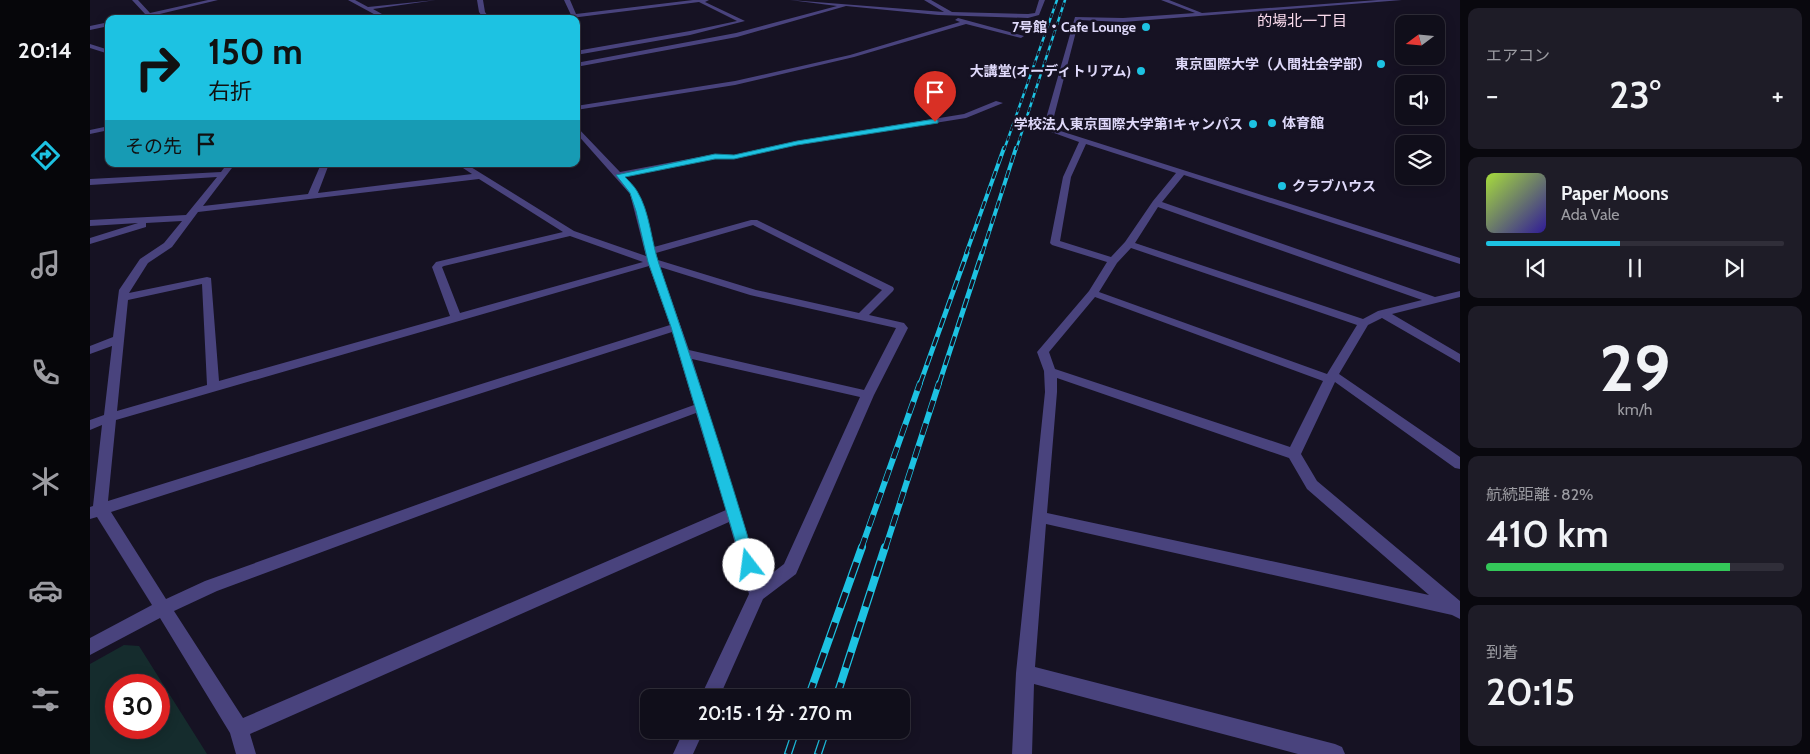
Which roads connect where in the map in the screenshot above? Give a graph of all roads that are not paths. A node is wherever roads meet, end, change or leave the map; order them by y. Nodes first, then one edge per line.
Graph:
1 (134, 0) edge
2 (214, 0) edge
3 (351, 0) edge
4 (433, 0) edge
5 (480, 0) edge
6 (567, 0) edge
7 (793, 0) edge
8 (927, 0) edge
9 (1042, 0) edge
10 (1164, 0) edge
11 (1399, 0) edge
12 (704, 1) edge
13 (845, 5) junction
14 (368, 8) junction
15 (938, 13) junction
16 (953, 14) junction
17 (1204, 14) junction
18 (149, 15) joint
19 (381, 15) edge
20 (484, 15) edge
21 (574, 15) joint
22 (966, 22) junction
23 (105, 25) edge
24 (90, 28) edge
25 (1021, 36) dead end
26 (90, 46) edge
27 (105, 51) edge
28 (580, 52) edge
29 (580, 64) edge
30 (1000, 104) dead end
31 (580, 107) edge
32 (105, 129) edge
33 (90, 132) edge
34 (580, 136) edge
35 (1083, 142) junction
36 (325, 167) edge
37 (466, 167) edge
38 (227, 169) edge
39 (1181, 173) junction
40 (620, 175) junction
41 (480, 176) junction
42 (90, 182) edge
43 (312, 196) junction
44 (1156, 203) junction
45 (191, 214) junction
46 (160, 220) junction
47 (90, 223) edge
48 (571, 233) junction
49 (90, 241) edge
50 (1129, 244) junction
51 (652, 256) junction
52 (1113, 261) junction
53 (1460, 261) edge
54 (1093, 292) junction
55 (1460, 294) edge
56 (122, 298) junction
57 (1434, 300) junction
58 (1382, 312) junction
59 (456, 316) junction
60 (863, 316) junction
61 (1364, 323) junction
62 (676, 327) junction
63 (118, 340) junction
64 (90, 350) edge
65 (684, 353) junction
66 (1460, 359) edge
67 (1050, 371) junction
68 (1332, 377) junction
69 (213, 386) junction
70 (868, 395) junction
71 (700, 407) junction
72 (111, 417) junction
73 (90, 425) edge
74 (1294, 454) junction
75 (1460, 464) edge
76 (95, 511) edge
77 (734, 513) junction
78 (1040, 517) junction
79 (757, 594) junction
80 (163, 608) junction
81 (1459, 610) edge
82 (90, 647) edge
83 (1026, 673) junction
84 (713, 689) edge
85 (239, 729) junction
86 (690, 739) edge
87 (246, 754) edge
88 (683, 754) edge
89 (1022, 754) edge
90 (1335, 754) edge

1 - 18 street
2 - 18 street
3 - 14 street
4 - 14 street
5 - 20 street
6 - 21 street
7 - 13 street
8 - 16 street
9 - 16 street
10 - 17 street
11 - 17 street
12 - 21 street
12 - 28 street
13 - 15 street
13 - 29 street
14 - 19 street
15 - 16 street
15 - 22 street
17 - 35 street
22 - 25 street
22 - 31 street
23 - 24 street
26 - 27 street
30 - 40 street
32 - 33 street
34 - 40 street
35 - 39 street
35 - 52 street
36 - 43 street
37 - 41 street
38 - 42 street
38 - 45 street
39 - 44 street
39 - 53 street
40 - 51 street
41 - 43 street
41 - 48 street
43 - 45 street
44 - 50 street
44 - 57 street
45 - 46 street
45 - 56 street
46 - 47 street
46 - 49 street
48 - 51 street
48 - 59 street
50 - 52 street
50 - 61 street
51 - 59 street
51 - 60 street
51 - 60 street
51 - 62 street
52 - 54 street
54 - 67 street
54 - 68 street
55 - 57 street
56 - 63 street
56 - 69 street
57 - 58 street
58 - 61 street
58 - 66 street
59 - 69 street
60 - 70 street
61 - 68 street
62 - 65 street
62 - 76 street
63 - 64 street
63 - 72 street
65 - 70 street
65 - 71 street
67 - 74 street
67 - 78 street
68 - 74 street
68 - 75 street
69 - 72 street
70 - 79 street
71 - 77 street
71 - 80 street
72 - 73 street
72 - 76 street
74 - 81 street
76 - 80 street
77 - 79 street
77 - 85 street
78 - 81 street
78 - 83 street
79 - 84 street
80 - 82 street
80 - 85 street
83 - 89 street
83 - 90 street
85 - 87 street
86 - 88 street

